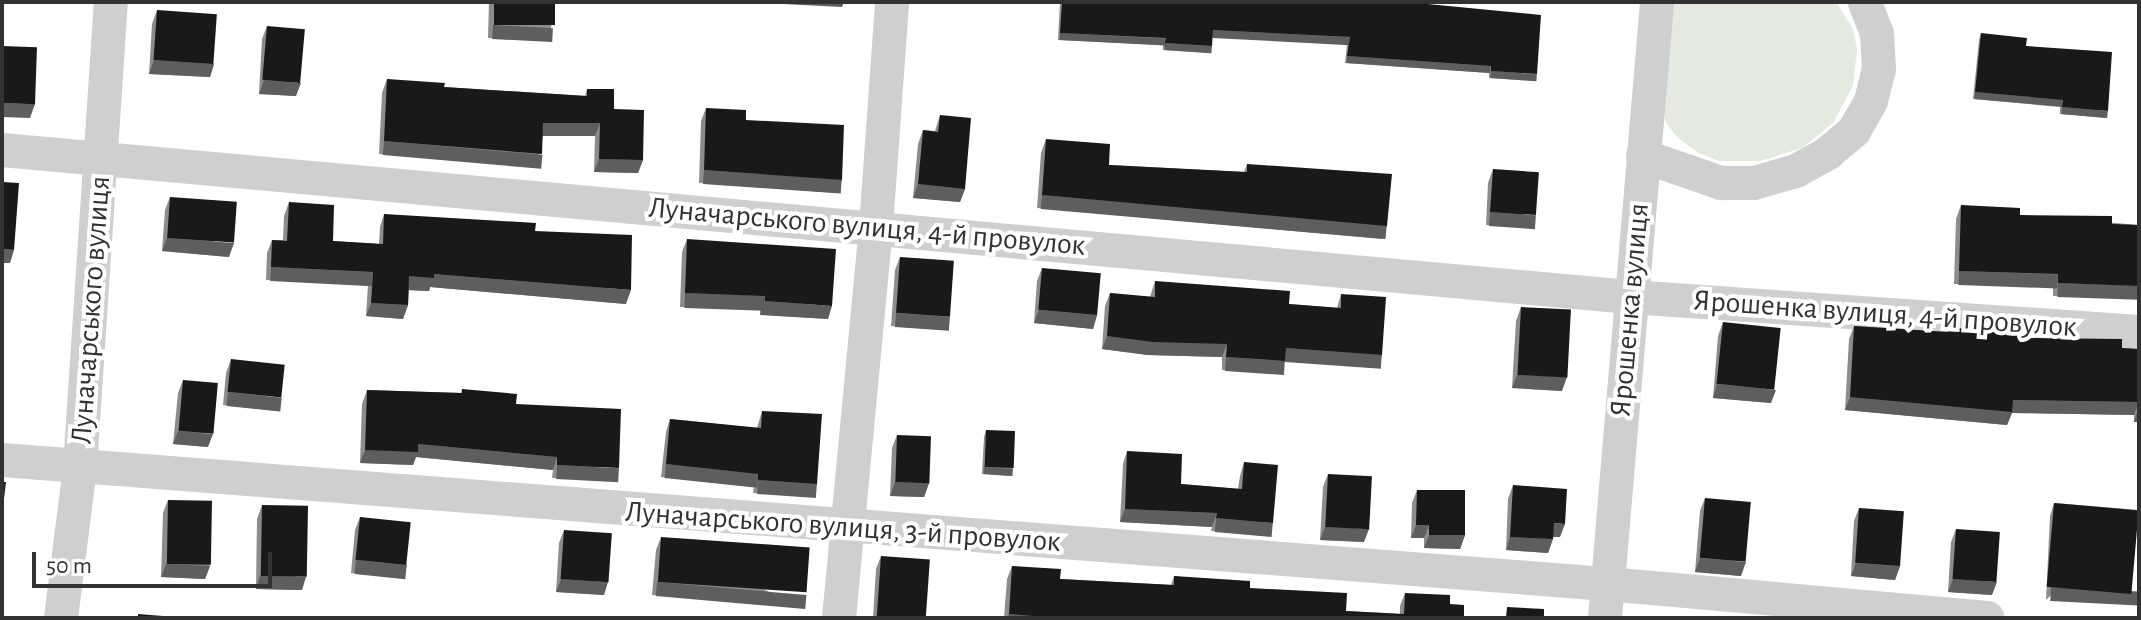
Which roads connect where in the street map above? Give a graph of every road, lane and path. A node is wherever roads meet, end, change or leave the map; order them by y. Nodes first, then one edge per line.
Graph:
1 (111, 2) edge
2 (892, 2) edge
3 (1657, 2) edge
4 (1865, 2) edge
5 (2, 150) edge
6 (1643, 156) junction
7 (103, 159) junction
8 (876, 227) junction
9 (1630, 297) junction
10 (2139, 332) edge
11 (2, 460) edge
12 (80, 467) junction
13 (844, 528) junction
14 (1607, 584) junction
15 (61, 618) edge
16 (839, 618) edge
17 (1605, 618) edge
18 (1987, 618) edge

1 - 7 street, Луначарського вулиця
2 - 8 street
3 - 6 street, Ярошенка вулиця
4 - 6 street
5 - 7 street, Луначарського вулиця, 4-й провулок
6 - 9 street, Ярошенка вулиця
7 - 8 street, Луначарського вулиця, 4-й провулок
7 - 12 street, Луначарського вулиця
8 - 9 street, Луначарського вулиця, 4-й провулок
8 - 13 street
9 - 10 street, Ярошенка вулиця, 4-й провулок
9 - 14 street, Ярошенка вулиця
11 - 12 street, Луначарського вулиця, 3-й провулок
12 - 13 street, Луначарського вулиця, 3-й провулок
12 - 15 street, Луначарського вулиця
13 - 14 street, Луначарського вулиця, 3-й провулок
13 - 16 street
14 - 17 street, Ярошенка вулиця
14 - 18 street, Луначарського вулиця, 3-й провулок

